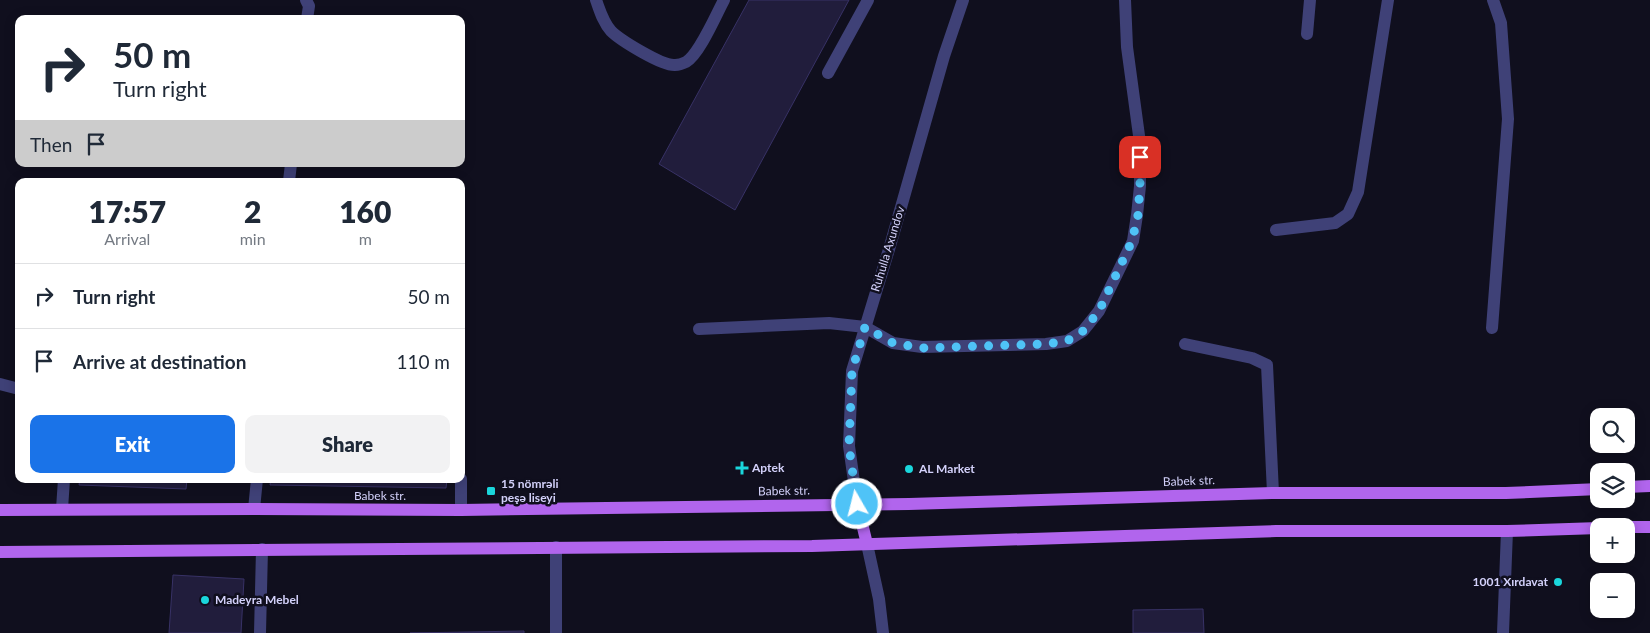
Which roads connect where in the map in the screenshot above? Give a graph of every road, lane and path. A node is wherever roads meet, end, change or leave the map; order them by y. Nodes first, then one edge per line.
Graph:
1 (306, 0) edge
2 (596, 0) edge
3 (724, 0) edge
4 (868, 0) edge
5 (963, 0) edge
6 (1125, 0) edge
7 (1310, 0) edge
8 (1388, 0) edge
9 (1493, 0) edge
10 (308, 15) edge
11 (1307, 34) dead end
12 (828, 73) dead end
13 (1276, 230) dead end
14 (865, 327) junction
15 (1492, 328) dead end
16 (698, 329) dead end
17 (1185, 344) dead end
18 (0, 384) edge
19 (15, 388) edge
20 (64, 483) edge
21 (257, 483) edge
22 (461, 483) edge
23 (1650, 486) edge
24 (1635, 487) edge
25 (1590, 488) edge
26 (1273, 493) junction
27 (857, 504) junction
28 (62, 509) junction
29 (254, 509) junction
30 (0, 510) edge
31 (462, 510) junction
32 (1650, 527) edge
33 (1590, 528) edge
34 (1635, 528) edge
35 (1507, 531) junction
36 (866, 544) junction
37 (556, 547) junction
38 (262, 549) junction
39 (0, 552) edge
40 (260, 633) edge
41 (556, 633) edge
42 (884, 633) edge
43 (1502, 633) edge

1 - 10 street
2 - 3 street
4 - 12 street
5 - 14 street, Ruhulla Axundov
6 - 14 street
7 - 11 street
8 - 13 street
9 - 15 street
14 - 16 street
14 - 27 street, Ruhulla Axundov
17 - 26 street
18 - 19 street
20 - 28 street
21 - 29 street
22 - 31 street
23 - 24 main road
25 - 26 main road, Babek str.
26 - 27 main road, Babek str.
27 - 31 main road, Babek str.
27 - 36 main road
28 - 29 main road, Babek str.
28 - 30 main road, Babek str.
29 - 31 main road, Babek str.
32 - 34 main road
33 - 35 main road
35 - 36 main road
35 - 43 street
36 - 37 main road
36 - 42 street
37 - 38 main road
37 - 41 street
38 - 39 main road
38 - 40 street

